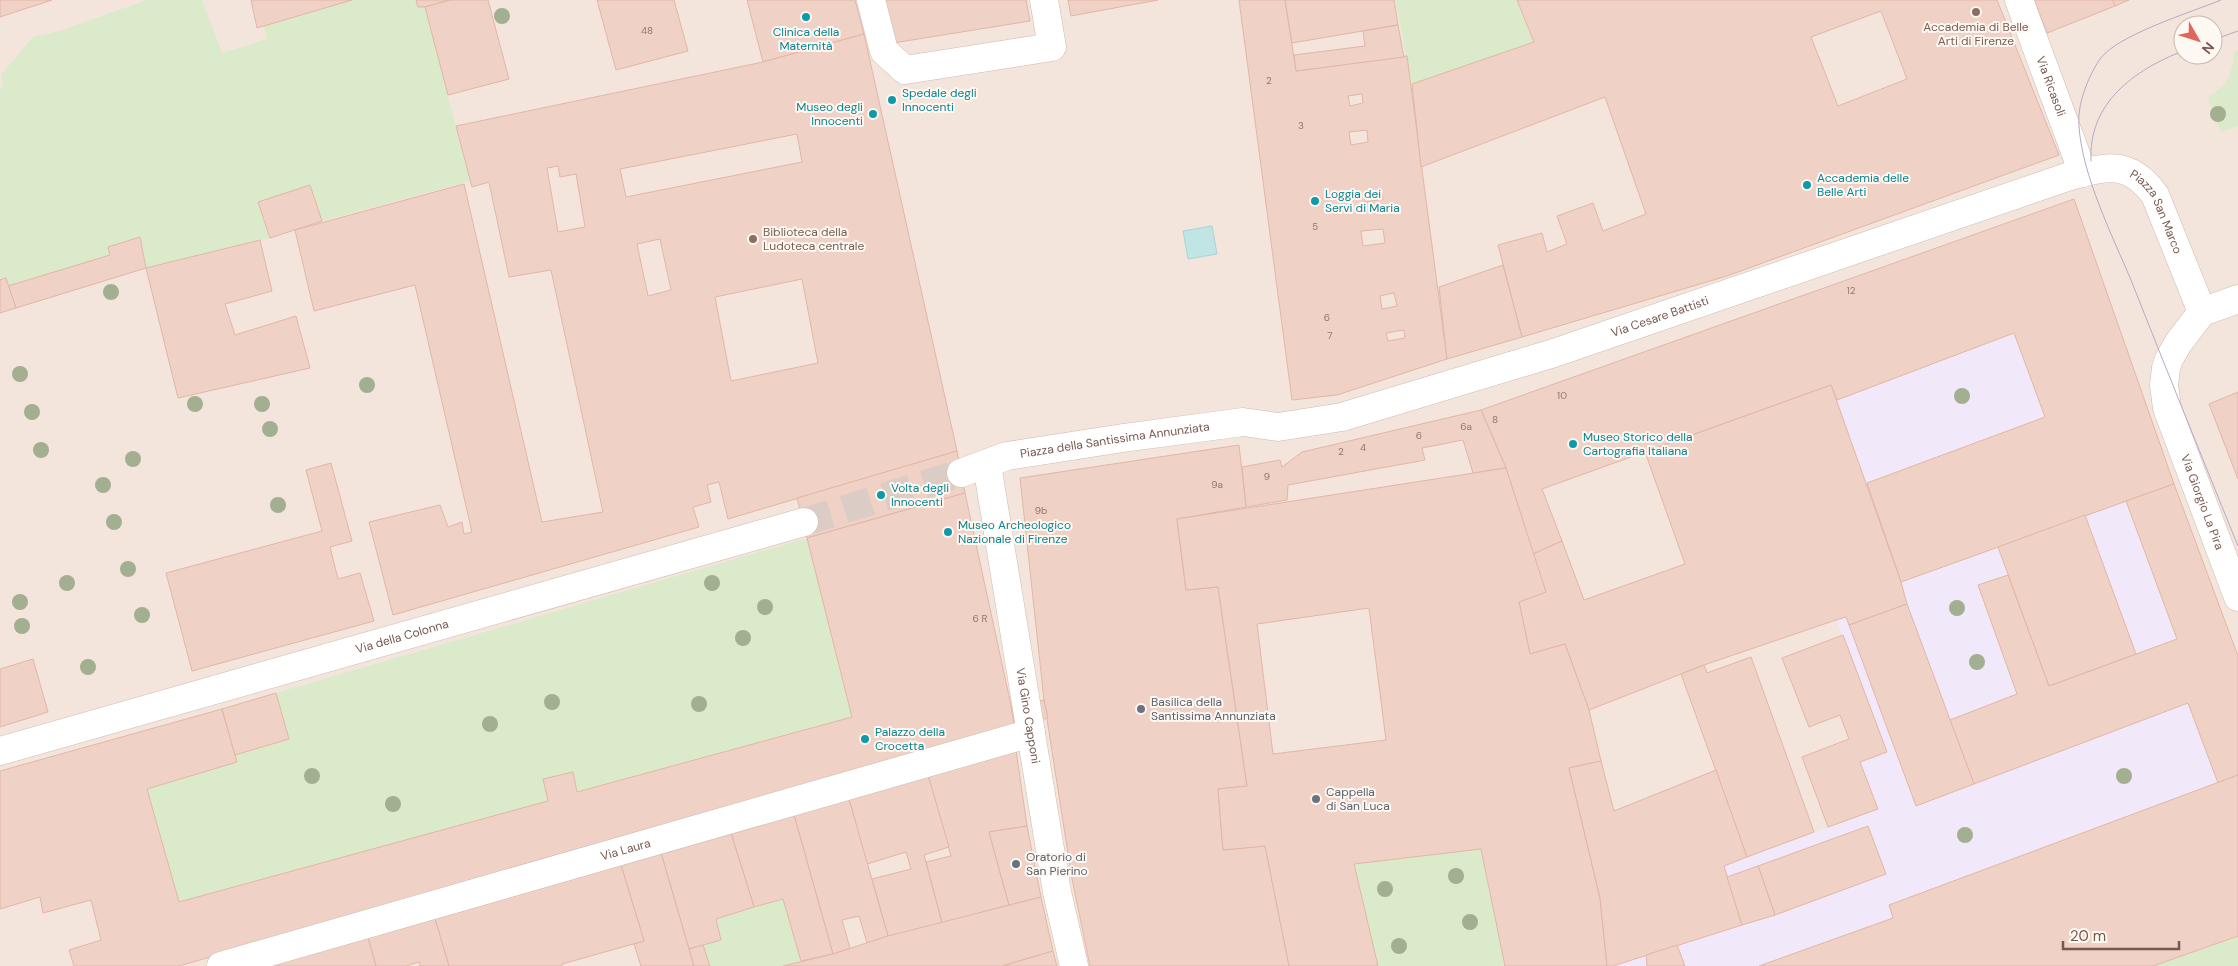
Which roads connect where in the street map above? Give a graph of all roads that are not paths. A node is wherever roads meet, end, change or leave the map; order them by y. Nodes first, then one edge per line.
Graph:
1 (871, 0) edge
2 (1044, 0) edge
3 (2019, 0) edge
4 (2076, 174) junction
5 (2238, 299) edge
6 (2202, 312) junction
7 (1243, 422) joint
8 (974, 469) joint
9 (804, 522) tunnel mouth
10 (2238, 597) edge
11 (1031, 733) junction
12 (0, 751) edge
13 (221, 966) edge
14 (1074, 966) edge

1 - 2 street
3 - 4 street, Via Ricasoli
4 - 6 street, Piazza San Marco
4 - 7 street, Via Cesare Battisti
5 - 6 street
6 - 10 street, Via Giorgio La Pira
7 - 8 street, Piazza della Santissima Annunziata
8 - 11 street, Via Gino Capponi
9 - 12 street, Via della Colonna
11 - 13 street, Via Laura
11 - 14 street, Via Gino Capponi

